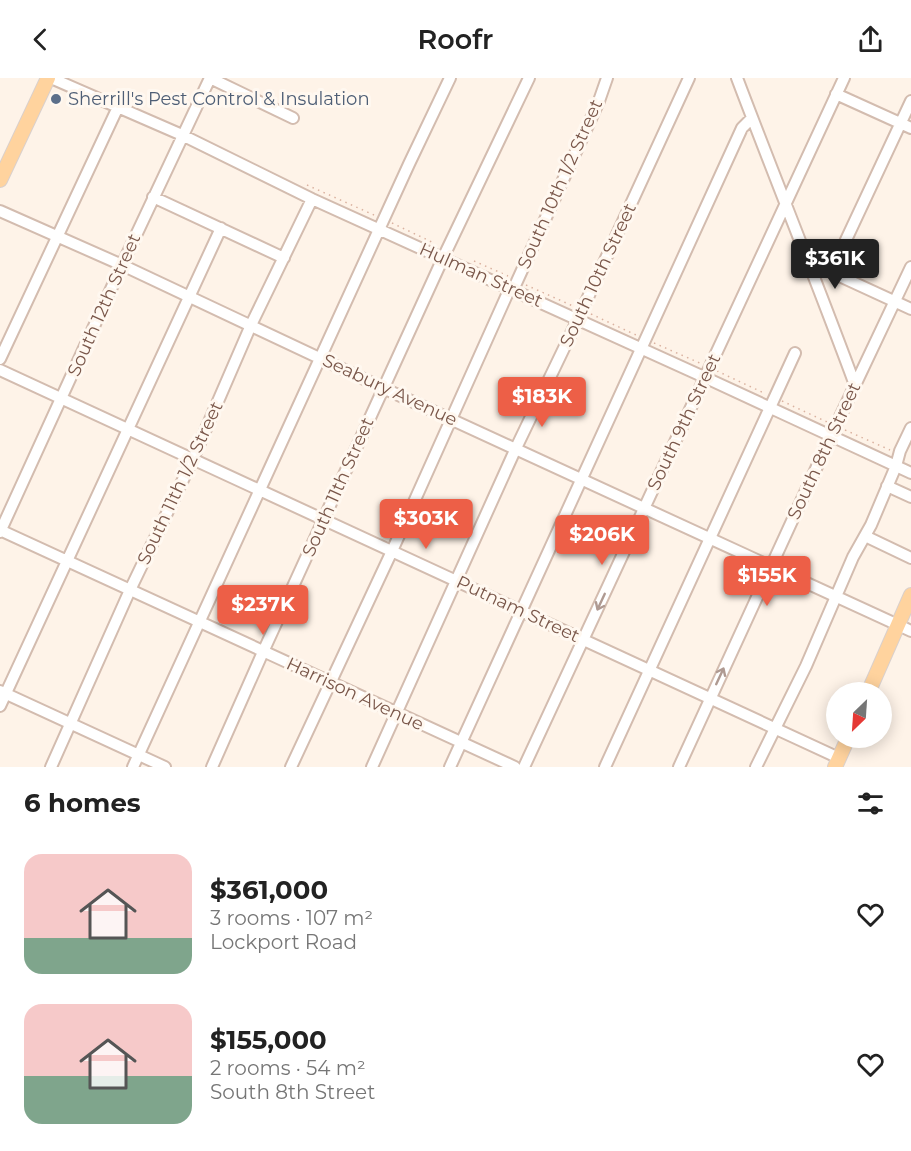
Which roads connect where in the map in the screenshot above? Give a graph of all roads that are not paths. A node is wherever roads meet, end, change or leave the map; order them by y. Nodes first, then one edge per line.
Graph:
1 (50, 78) edge
2 (210, 78) edge
3 (450, 78) edge
4 (529, 78) edge
5 (607, 78) edge
6 (689, 78) edge
7 (737, 78) edge
8 (844, 78) edge
9 (836, 94) junction
10 (911, 101) edge
11 (118, 107) junction
12 (293, 118) dead end
13 (752, 118) junction
14 (906, 126) edge
15 (182, 135) junction
16 (0, 180) edge
17 (153, 197) junction
18 (312, 199) junction
19 (786, 206) junction
20 (0, 211) edge
21 (382, 225) junction
22 (221, 228) junction
23 (57, 236) junction
24 (445, 254) junction
25 (284, 258) junction
26 (809, 262) junction
27 (122, 265) junction
28 (911, 267) edge
29 (831, 272) junction
30 (513, 286) junction
31 (189, 296) junction
32 (895, 302) junction
33 (911, 309) edge
34 (580, 315) junction
35 (252, 325) junction
36 (644, 344) junction
37 (795, 353) dead end
38 (320, 358) junction
39 (0, 359) edge
40 (0, 370) edge
41 (706, 372) junction
42 (855, 385) junction
43 (383, 388) junction
44 (62, 398) junction
45 (773, 403) junction
46 (452, 419) junction
47 (128, 428) junction
48 (911, 428) edge
49 (833, 431) junction
50 (516, 448) junction
51 (193, 459) junction
52 (896, 466) junction
53 (911, 473) edge
54 (582, 479) junction
55 (887, 486) junction
56 (260, 489) junction
57 (911, 497) edge
58 (644, 508) junction
59 (324, 519) junction
60 (0, 531) edge
61 (865, 536) junction
62 (710, 538) junction
63 (392, 551) junction
64 (911, 558) edge
65 (66, 561) junction
66 (771, 567) junction
67 (456, 580) junction
68 (130, 590) junction
69 (911, 595) edge
70 (836, 597) junction
71 (522, 611) junction
72 (199, 622) junction
73 (898, 625) junction
74 (911, 631) edge
75 (584, 639) junction
76 (263, 652) junction
77 (650, 670) junction
78 (330, 682) junction
79 (873, 682) edge
80 (3, 692) edge
81 (710, 698) junction
82 (0, 706) edge
83 (397, 713) junction
84 (71, 723) junction
85 (775, 728) junction
86 (461, 742) junction
87 (843, 748) edge
88 (139, 755) junction
89 (837, 762) edge
90 (51, 767) edge
91 (133, 767) edge
92 (165, 767) edge
93 (212, 767) edge
94 (291, 767) edge
95 (372, 767) edge
96 (450, 767) edge
97 (515, 767) edge
98 (524, 767) edge
99 (605, 767) edge
100 (679, 767) edge
101 (756, 767) edge

1 - 11 street, Hulman Street
1 - 16 main road
2 - 12 street
2 - 15 street, South 12th Street
3 - 21 street
4 - 24 street, South 11th Street
5 - 30 street, South 10th 1/2 Street
6 - 34 street, South 10th Street
7 - 13 street
8 - 9 street, South 9th Street
9 - 14 street
9 - 19 street, South 9th Street
10 - 14 street
11 - 15 street, Hulman Street
11 - 23 street
13 - 19 street
13 - 36 street
14 - 29 street
15 - 17 street, South 12th Street
15 - 18 street, Hulman Street
17 - 22 street
17 - 27 street, South 12th Street
18 - 21 street, Hulman Street
18 - 25 street, South 11th 1/2 Street
19 - 26 street
19 - 41 street, South 9th Street
20 - 23 street, Seabury Avenue
21 - 24 street, Hulman Street
21 - 38 street
22 - 25 street
22 - 31 street
23 - 27 street, Seabury Avenue
23 - 39 street
24 - 30 street, Hulman Street
24 - 43 street, South 11th Street
25 - 35 street, South 11th 1/2 Street
26 - 29 street
26 - 42 street
27 - 31 street, Seabury Avenue
27 - 44 street, South 12th Street
28 - 32 street, South 8th Street
29 - 32 street
30 - 34 street, Hulman Street
30 - 46 street, South 10th 1/2 Street
31 - 35 street, Seabury Avenue
31 - 47 street
32 - 33 street
32 - 42 street, South 8th Street
34 - 36 street, Hulman Street
34 - 50 street, South 10th Street
35 - 38 street, Seabury Avenue
35 - 51 street, South 11th 1/2 Street
36 - 41 street, Hulman Street
36 - 54 street
37 - 45 street
38 - 43 street, Seabury Avenue
38 - 56 street
40 - 44 street, Putnam Street
41 - 45 street, Hulman Street
41 - 58 street, South 9th Street
42 - 49 street, South 8th Street
43 - 46 street, Seabury Avenue
43 - 59 street, South 11th Street
44 - 47 street, Putnam Street
44 - 60 street, South 12th Street
45 - 49 street, Hulman Street
45 - 62 street
46 - 50 street, Seabury Avenue
46 - 63 street, South 10th 1/2 Street
47 - 51 street, Putnam Street
47 - 65 street
48 - 52 street
49 - 52 street, Hulman Street
49 - 66 street, South 8th Street
50 - 54 street, Seabury Avenue
50 - 67 street, South 10th Street
51 - 56 street, Putnam Street
51 - 68 street, South 11th 1/2 Street
52 - 53 street, Hulman Street
52 - 55 street
54 - 58 street, Seabury Avenue
54 - 71 street
55 - 57 street
55 - 61 street
56 - 59 street, Putnam Street
56 - 72 street
58 - 62 street, Seabury Avenue
58 -> 75 street, South 9th Street
59 - 63 street, Putnam Street
59 - 76 street, South 11th Street
60 - 65 street, Harrison Avenue
61 - 64 street
61 - 70 street
62 - 66 street, Seabury Avenue
62 - 77 street
63 - 67 street, Putnam Street
63 - 78 street, South 10th 1/2 Street
65 - 68 street, Harrison Avenue
65 - 80 street
66 - 70 street, Seabury Avenue
81 -> 66 street, South 8th Street
67 - 71 street, Putnam Street
67 - 83 street, South 10th Street
68 - 72 street, Harrison Avenue
68 - 84 street, South 11th 1/2 Street
69 - 73 main road
70 - 73 street, Seabury Avenue
70 - 85 street
71 - 75 street, Putnam Street
71 - 86 street
72 - 76 street, Harrison Avenue
72 - 88 street
73 - 74 street, Seabury Avenue
73 - 79 main road
75 - 77 street, Putnam Street
75 - 98 street, South 9th Street
76 - 78 street, Harrison Avenue
76 - 93 street, South 11th Street
77 - 81 street, Putnam Street
77 - 99 street
78 - 83 street, Harrison Avenue
78 - 94 street, South 10th 1/2 Street
80 - 82 street
80 - 84 street
81 - 85 street, Putnam Street
81 - 100 street, South 8th Street
83 - 86 street, Harrison Avenue
83 - 95 street, South 10th Street
84 - 88 street
84 - 90 street, South 11th 1/2 Street
85 - 89 street, Putnam Street
85 - 101 street
86 - 96 street
86 - 97 street, Harrison Avenue
87 - 89 main road
88 - 91 street
88 - 92 street

